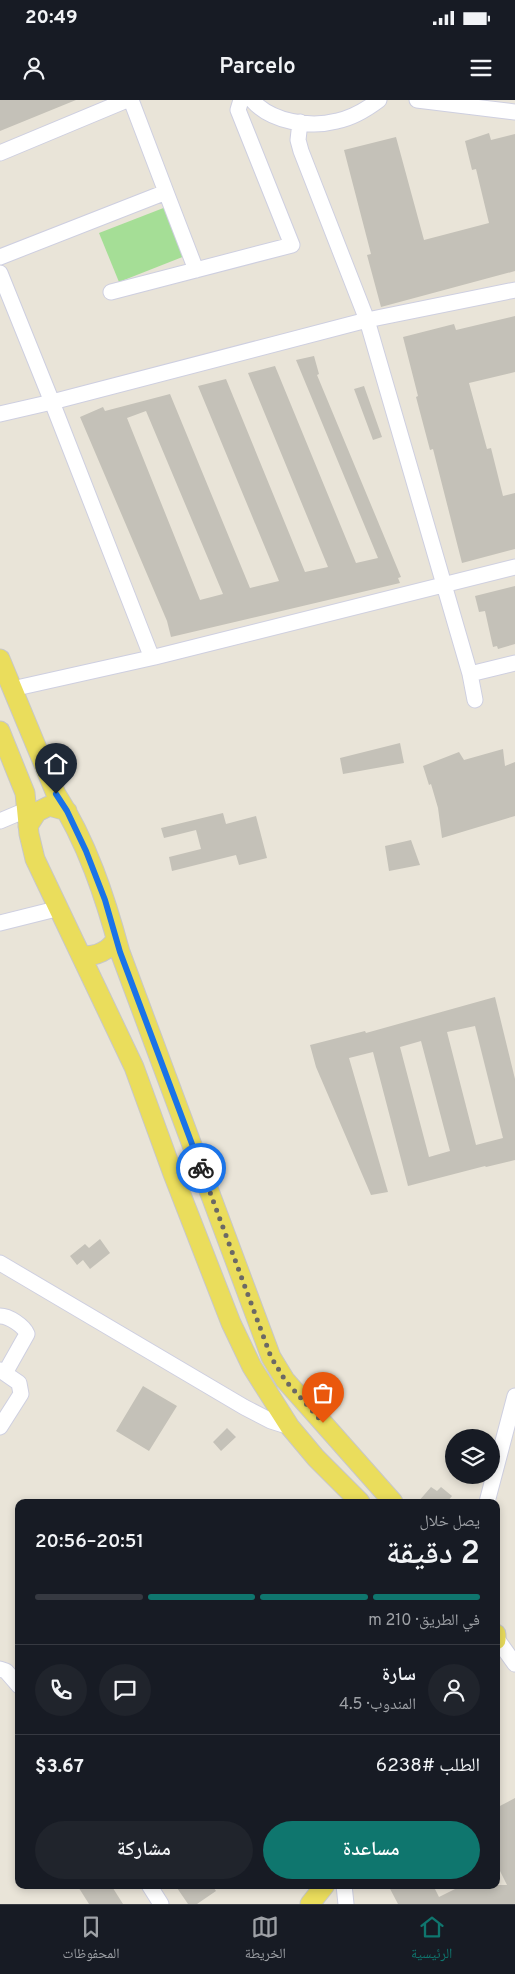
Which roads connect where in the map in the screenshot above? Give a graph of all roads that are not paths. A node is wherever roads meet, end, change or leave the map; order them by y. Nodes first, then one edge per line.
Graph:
1 (128, 100) edge
2 (131, 100) edge
3 (241, 100) edge
4 (252, 100) edge
5 (379, 100) edge
6 (417, 100) edge
7 (515, 112) edge
8 (300, 122) junction
9 (0, 153) edge
10 (166, 192) junction
11 (0, 257) edge
12 (196, 270) junction
13 (0, 273) edge
14 (515, 290) edge
15 (111, 292) dead end
16 (367, 320) junction
17 (52, 402) junction
18 (0, 414) edge
19 (515, 567) edge
20 (444, 584) junction
21 (155, 656) junction
22 (0, 660) edge
23 (515, 663) edge
24 (470, 674) junction
25 (12, 689) junction
26 (475, 700) dead end
27 (0, 731) edge
28 (67, 811) junction
29 (27, 818) junction
30 (0, 821) edge
31 (60, 908) junction
32 (0, 923) edge
33 (116, 939) junction
34 (82, 956) junction
35 (0, 1263) edge
36 (0, 1316) edge
37 (2, 1372) edge
38 (515, 1396) edge
39 (0, 1427) edge
40 (290, 1427) junction
41 (357, 1499) edge
42 (390, 1499) edge
43 (488, 1499) edge
44 (500, 1643) edge
45 (515, 1664) edge
46 (0, 1669) edge
47 (15, 1681) edge
48 (152, 1889) edge
49 (322, 1889) edge
50 (344, 1889) edge
51 (161, 1904) edge
52 (310, 1904) edge
53 (346, 1904) edge

1 - 9 street
2 - 10 street
3 - 12 street
4 - 8 street
5 - 8 street
6 - 7 street
8 - 16 street
10 - 11 street
10 - 12 street
12 - 15 street
13 - 17 street
14 - 16 street
16 - 17 street
16 - 20 street
17 - 18 street
17 - 21 street
19 - 20 street
20 - 21 street
20 - 24 street
21 - 25 street
22 - 25 main road
23 - 24 street
24 - 26 street
25 - 28 main road
27 - 29 main road
28 - 29 main road
28 - 33 main road
29 - 30 street
29 - 31 main road
31 - 32 street
31 - 34 main road
33 - 34 main road
33 - 42 main road
34 - 40 main road
35 - 40 street
36 - 37 street
37 - 39 street
38 - 43 street
40 - 41 main road
44 - 45 street
46 - 47 street
48 - 51 street
49 - 52 main road
50 - 53 street

